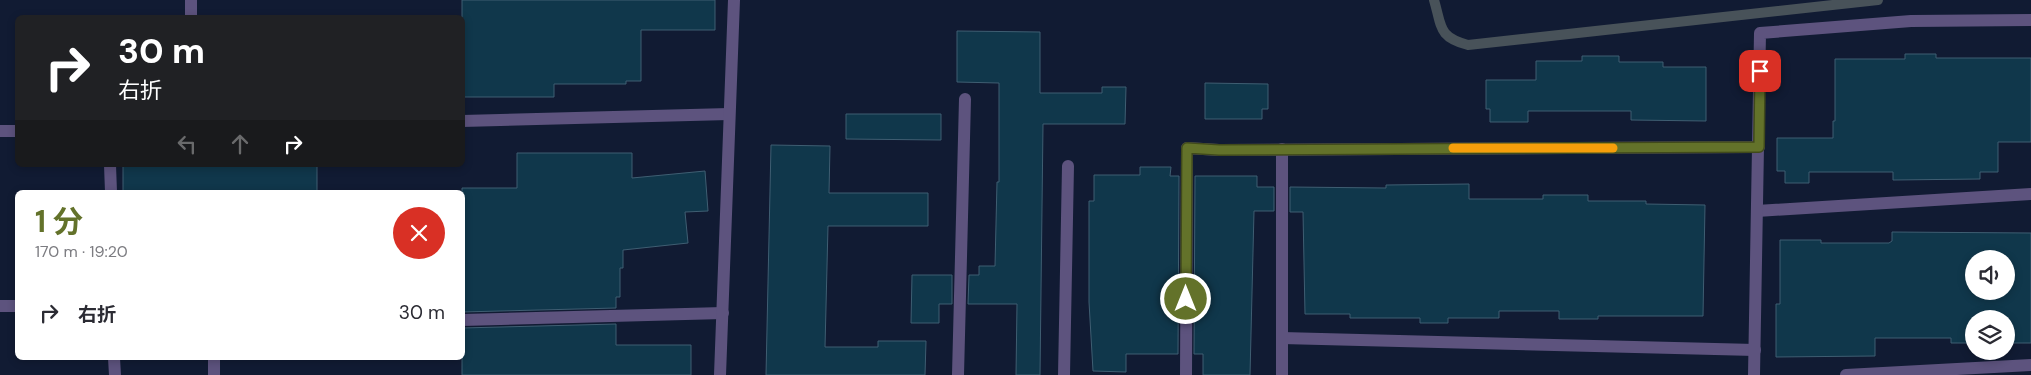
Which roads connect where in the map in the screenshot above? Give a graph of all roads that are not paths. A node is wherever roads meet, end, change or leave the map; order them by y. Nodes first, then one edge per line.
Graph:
1 (191, 0) edge
2 (734, 0) edge
3 (191, 15) edge
4 (2031, 20) edge
5 (965, 99) dead end
6 (729, 114) junction
7 (465, 121) edge
8 (15, 130) edge
9 (0, 131) edge
10 (1759, 147) junction
11 (1282, 149) junction
12 (1068, 166) dead end
13 (110, 167) edge
14 (111, 190) edge
15 (2031, 194) edge
16 (1757, 211) junction
17 (0, 306) edge
18 (15, 306) edge
19 (722, 313) junction
20 (465, 320) edge
21 (1282, 338) junction
22 (1755, 350) junction
23 (114, 360) edge
24 (214, 360) edge
25 (2031, 365) edge
26 (115, 375) edge
27 (214, 375) edge
28 (720, 375) edge
29 (958, 375) edge
30 (1064, 375) edge
31 (1186, 375) edge
32 (1282, 375) edge
33 (1754, 375) edge
34 (1846, 375) edge

1 - 3 street
2 - 6 street
4 - 10 street
5 - 29 street
6 - 7 street
6 - 19 street
8 - 9 street
10 - 11 street
10 - 16 street
11 - 21 street
11 - 31 street
12 - 30 street
13 - 14 street
15 - 16 street
16 - 22 street
17 - 18 street
19 - 20 street
19 - 28 street
21 - 22 street
21 - 32 street
22 - 33 street
23 - 26 street
24 - 27 street
25 - 34 street

